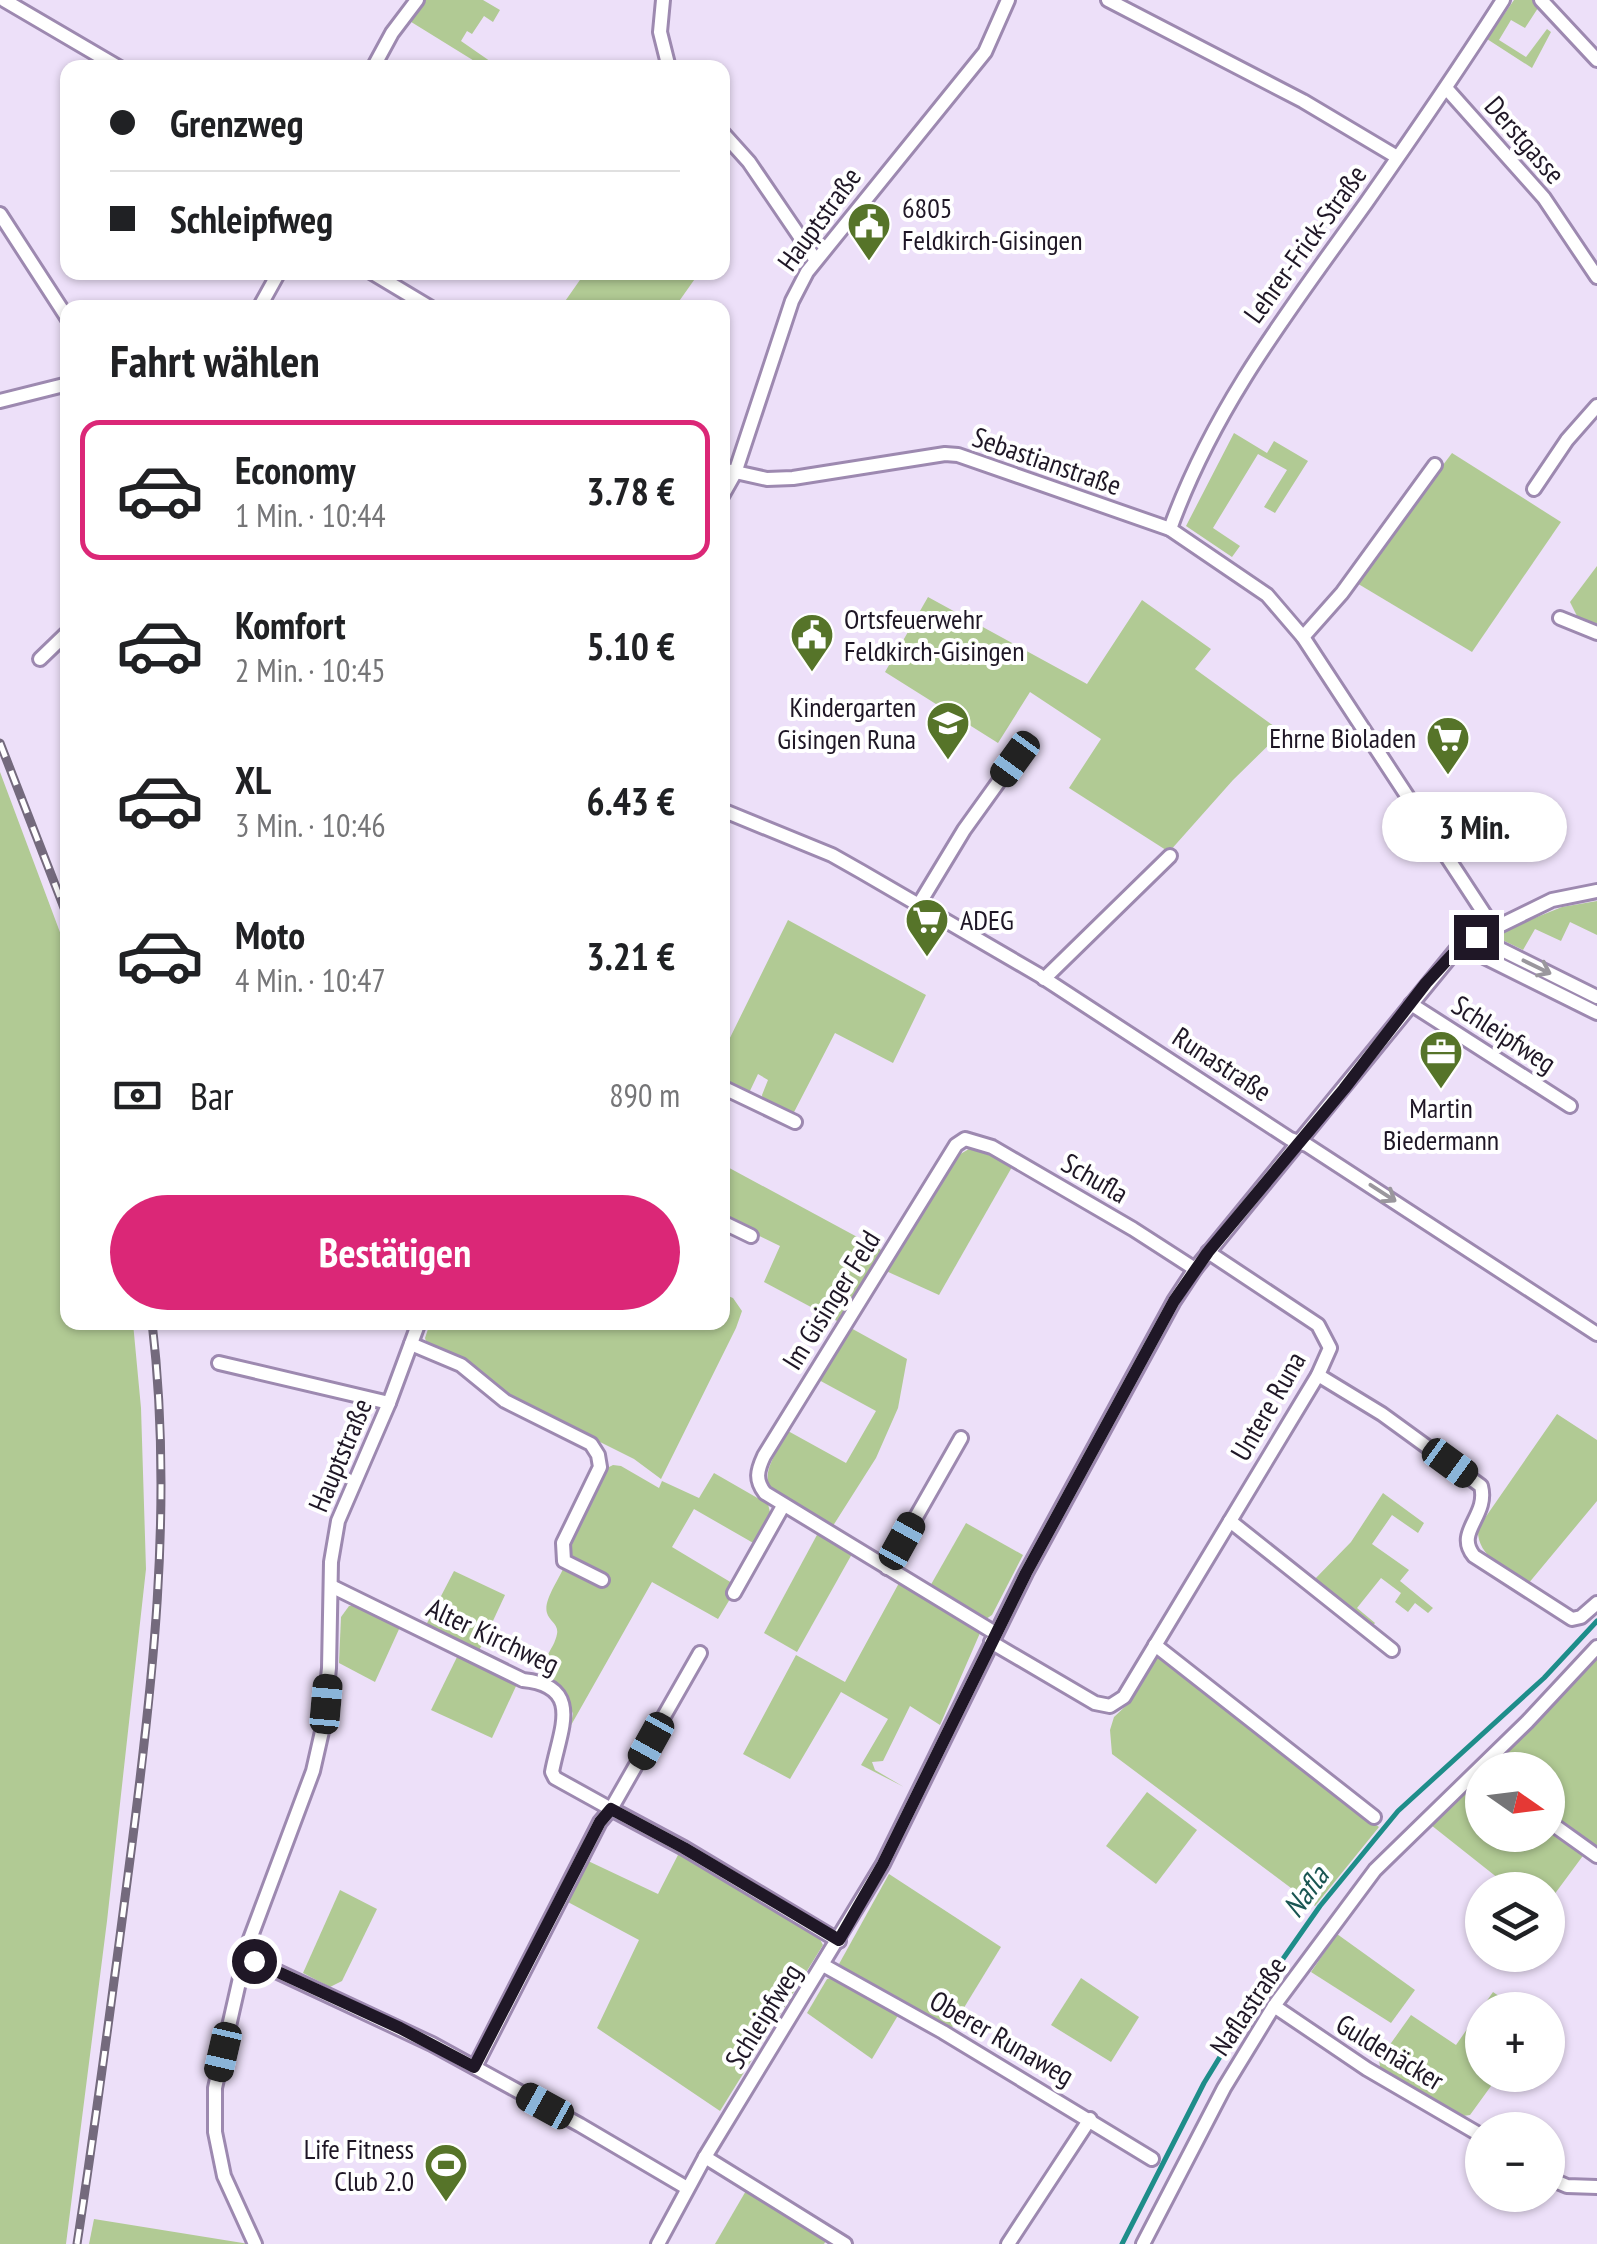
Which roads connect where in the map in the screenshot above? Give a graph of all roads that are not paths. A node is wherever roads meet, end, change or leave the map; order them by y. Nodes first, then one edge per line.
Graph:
1 (4, 0) edge
2 (417, 0) edge
3 (663, 0) edge
4 (1008, 0) edge
5 (1108, 0) edge
6 (1503, 0) edge
7 (1541, 0) edge
8 (106, 60) edge
9 (377, 60) edge
10 (667, 60) edge
11 (1597, 60) edge
12 (1446, 88) junction
13 (730, 141) edge
14 (1397, 157) junction
15 (0, 214) edge
16 (815, 259) junction
17 (1597, 277) edge
18 (384, 280) edge
19 (418, 300) edge
20 (60, 307) edge
21 (60, 386) edge
22 (0, 401) edge
23 (1597, 406) edge
24 (1435, 465) dead end
25 (730, 466) edge
26 (730, 471) edge
27 (1534, 489) dead end
28 (1170, 529) junction
29 (1560, 618) dead end
30 (1597, 633) edge
31 (1303, 638) junction
32 (60, 640) edge
33 (40, 659) dead end
34 (1015, 759) dead end
35 (730, 813) edge
36 (1170, 856) dead end
37 (1597, 891) edge
38 (918, 906) junction
39 (1494, 927) junction
40 (1476, 937) junction
41 (1460, 946) junction
42 (1044, 979) junction
43 (1597, 997) edge
44 (1411, 1004) junction
45 (1597, 1013) edge
46 (730, 1091) edge
47 (1570, 1106) dead end
48 (795, 1122) dead end
49 (965, 1139) joint
50 (1300, 1142) junction
51 (730, 1226) edge
52 (751, 1236) dead end
53 (1208, 1252) junction
54 (1195, 1270) junction
55 (416, 1330) edge
56 (1597, 1334) edge
57 (412, 1344) junction
58 (219, 1362) dead end
59 (1318, 1375) junction
60 (389, 1403) junction
61 (961, 1438) dead end
62 (783, 1506) junction
63 (1230, 1521) junction
64 (887, 1568) junction
65 (602, 1580) dead end
66 (331, 1586) junction
67 (734, 1593) dead end
68 (1597, 1603) edge
69 (993, 1638) junction
70 (1155, 1646) junction
71 (1597, 1647) edge
72 (1392, 1650) dead end
73 (700, 1652) dead end
74 (1498, 1752) edge
75 (1465, 1785) edge
76 (611, 1809) junction
77 (1374, 1817) dead end
78 (1565, 1832) edge
79 (1597, 1856) edge
80 (839, 1940) junction
81 (246, 1957) junction
82 (824, 1966) junction
83 (1274, 2006) junction
84 (474, 2067) junction
85 (1090, 2119) junction
86 (1465, 2126) edge
87 (705, 2157) junction
88 (1152, 2160) dead end
89 (1565, 2185) edge
90 (1597, 2186) edge
91 (688, 2188) junction
92 (255, 2244) edge
93 (658, 2244) edge
94 (845, 2244) edge
95 (1008, 2244) edge
96 (1143, 2244) edge

1 - 8 street
2 - 9 street
3 - 10 street
4 - 16 street, Hauptstraße
5 - 14 street
6 - 12 street, Lehrer-Frick-Straße
7 - 11 street
12 - 14 street, Lehrer-Frick-Straße
12 - 17 street, Derstgasse
13 - 16 street
14 - 28 street, Lehrer-Frick-Straße
15 - 20 street
16 - 25 street, Hauptstraße
18 - 19 street
21 - 22 street
23 - 27 street
24 - 31 street
26 - 28 street, Sebastianstraße
28 - 31 street, Sebastianstraße
29 - 30 street
31 - 39 street, Sebastianstraße
32 - 33 street
34 - 38 street
35 - 38 street, Runastraße
36 - 42 street
37 - 39 street
38 - 42 street, Runastraße
39 - 40 street, Schleipfweg
40 - 41 street, Schleipfweg
40 -> 43 street
41 - 44 street, Schleipfweg
41 - 45 street, Schleipfweg
42 - 50 street, Runastraße
44 - 47 street, Schleipfweg
44 - 50 street, Schleipfweg
46 - 48 street
49 - 54 street, Schufla
49 - 62 street, Im Gisinger Feld
50 - 53 street, Schleipfweg
50 -> 56 street, Runastraße
51 - 52 street
53 - 54 street, Schleipfweg
53 - 59 street, Untere Runa
54 - 69 street, Schleipfweg
55 - 57 street, Hauptstraße
57 - 60 street, Hauptstraße
57 - 65 street
58 - 60 street
59 - 63 street, Untere Runa
59 - 68 street
60 - 66 street, Hauptstraße
61 - 64 street
62 - 64 street
62 - 67 street
63 - 70 street, Untere Runa
63 - 72 street
64 - 69 street
66 - 76 street, Alter Kirchweg
66 - 81 street, Hauptstraße
69 - 70 street, Untere Runa
69 - 80 street, Schleipfweg
70 - 77 street
71 - 74 street, Naflastraße
73 - 76 street
75 - 83 street, Naflastraße
76 - 80 street
76 - 84 street
78 - 79 street
80 - 82 street, Schleipfweg
81 - 84 street
81 - 92 street, Hauptstraße
82 - 85 street, Oberer Runaweg
82 - 87 street, Schleipfweg
83 - 86 street, Guldenäcker
83 - 96 street, Naflastraße
84 - 91 street
85 - 88 street, Oberer Runaweg
85 - 95 street
87 - 91 street, Schleipfweg
87 - 94 street
89 - 90 street
91 - 93 street, Schleipfweg

